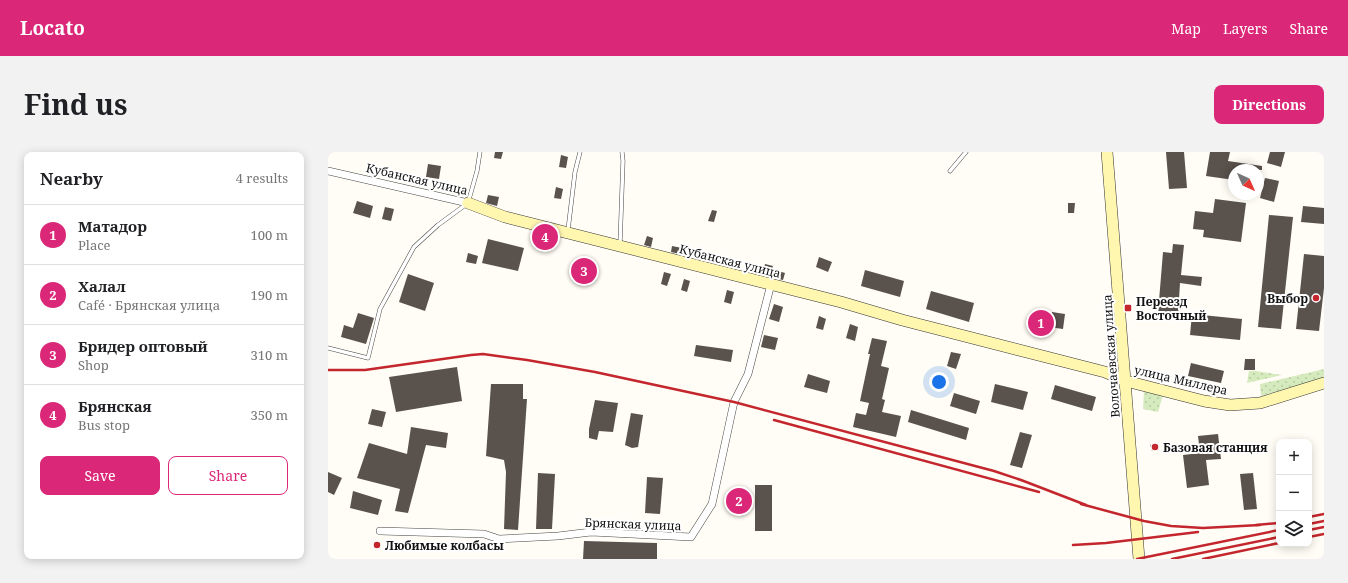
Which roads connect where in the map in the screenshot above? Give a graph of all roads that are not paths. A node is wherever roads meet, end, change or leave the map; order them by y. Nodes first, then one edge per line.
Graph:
1 (480, 152) edge
2 (580, 152) edge
3 (622, 152) edge
4 (966, 152) edge
5 (1107, 152) edge
6 (328, 171) edge
7 (950, 171) dead end
8 (468, 203) junction
9 (567, 233) junction
10 (620, 247) junction
11 (771, 284) junction
12 (328, 348) edge
13 (1126, 381) junction
14 (1324, 383) edge
15 (380, 531) dead end
16 (1139, 559) edge

1 - 8 lane
2 - 9 lane
3 - 10 lane
4 - 7 lane
5 - 13 main road, Волочаевская улица
6 - 8 street, Кубанская улица
8 - 9 main road, Кубанская улица
8 - 12 lane
9 - 10 main road, Кубанская улица
10 - 11 main road, Кубанская улица
11 - 13 main road, Кубанская улица
11 - 15 street, Брянская улица
13 - 14 main road, улица Миллера
13 - 16 main road, Волочаевская улица

